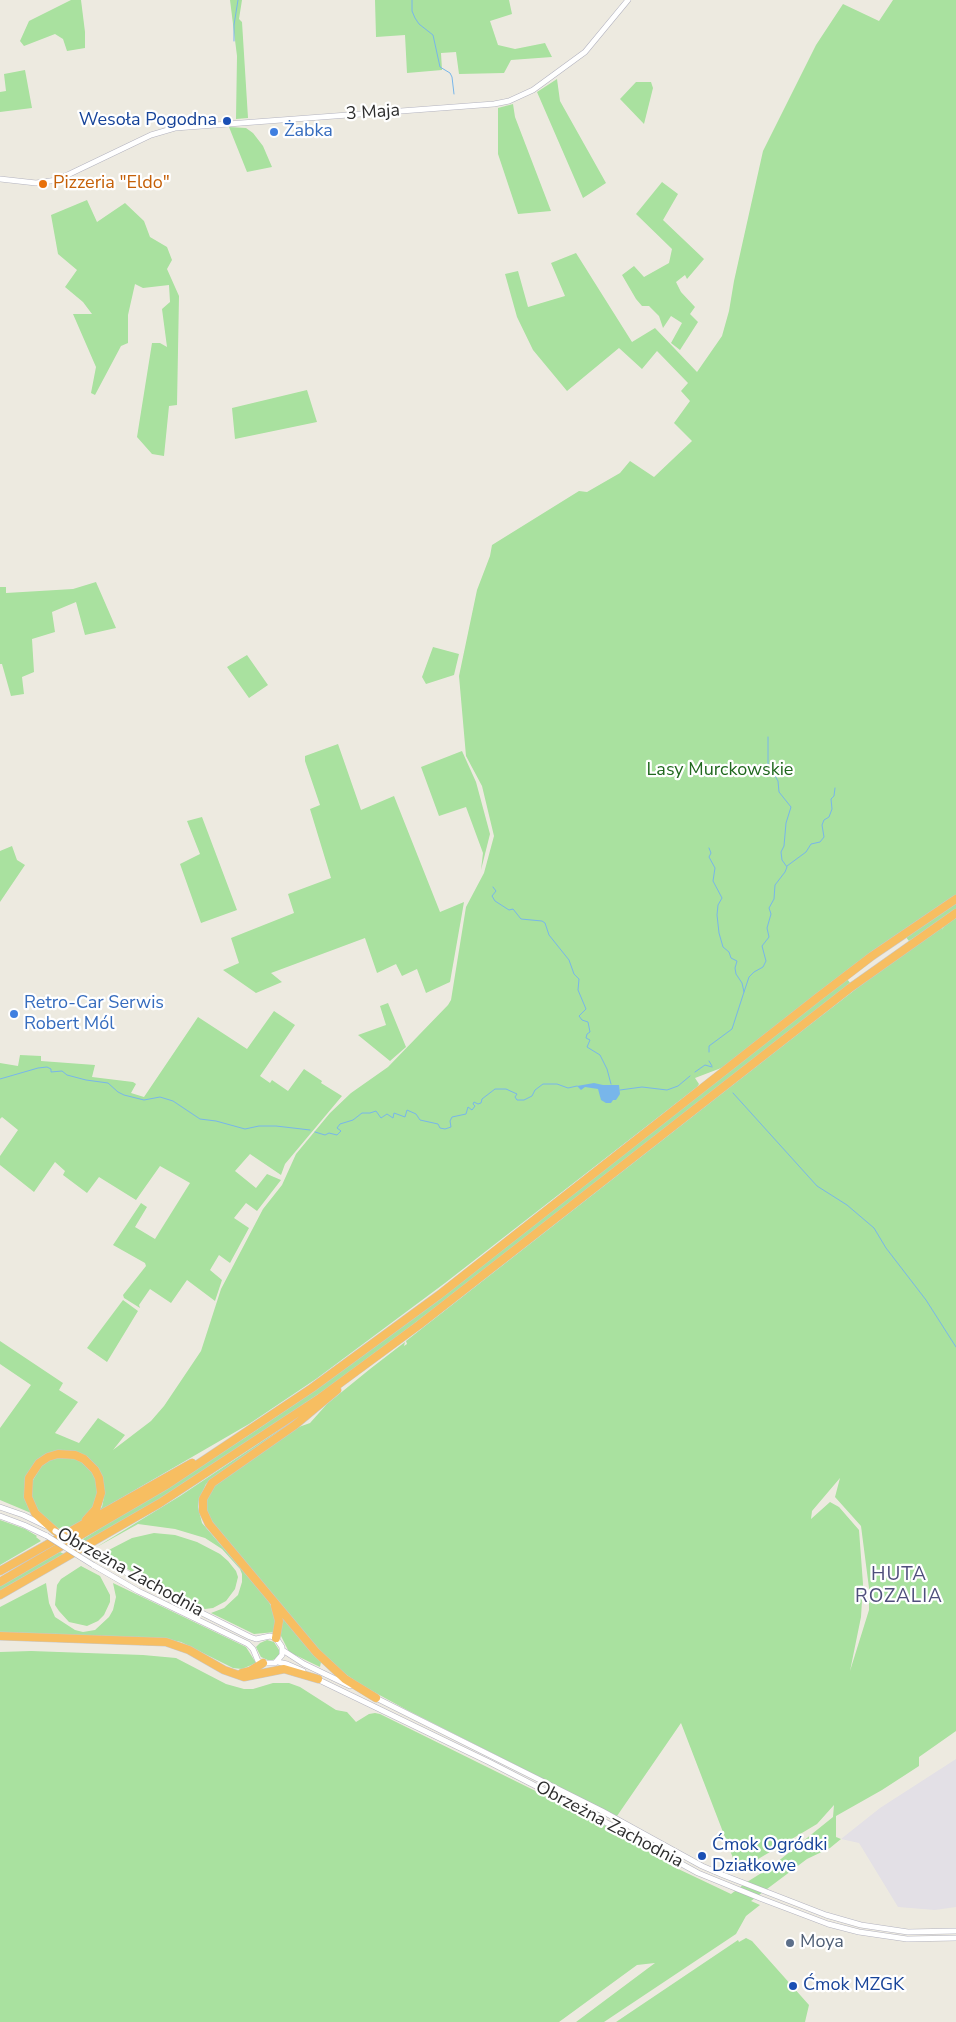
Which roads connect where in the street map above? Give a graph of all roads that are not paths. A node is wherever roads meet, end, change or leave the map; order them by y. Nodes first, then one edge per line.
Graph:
1 (628, 0) edge
2 (0, 179) edge
3 (956, 899) edge
4 (956, 913) edge
5 (359, 1370) junction
6 (259, 1425) junction
7 (0, 1507) edge
8 (0, 1516) edge
9 (75, 1530) junction
10 (55, 1531) junction
11 (0, 1571) edge
12 (0, 1582) edge
13 (266, 1592) junction
14 (0, 1595) edge
15 (0, 1636) edge
16 (260, 1638) junction
17 (276, 1638) junction
18 (253, 1649) junction
19 (284, 1651) junction
20 (278, 1662) junction
21 (262, 1663) junction
22 (235, 1674) junction
23 (318, 1679) junction
24 (376, 1698) junction
25 (956, 1931) edge
26 (956, 1938) edge

1 - 2 street, 3 Maja
3 - 6 highway
4 - 5 highway
5 - 13 highway
5 - 14 highway
6 - 9 highway
6 - 12 highway
7 - 10 street, Obrzeżna Zachodnia
8 - 18 street, Obrzeżna Zachodnia, bridge
9 - 10 highway
9 - 11 highway
10 - 16 street, Obrzeżna Zachodnia, bridge
13 - 17 highway
13 - 24 highway
15 - 22 highway
16 - 17 street
16 - 18 street
17 - 19 street
18 - 21 street
19 - 20 street
19 - 24 street, Obrzeżna Zachodnia
20 - 21 street
20 - 23 street, Obrzeżna Zachodnia
21 - 22 highway
22 - 23 highway
23 - 26 street, Obrzeżna Zachodnia
24 - 25 street, Obrzeżna Zachodnia

